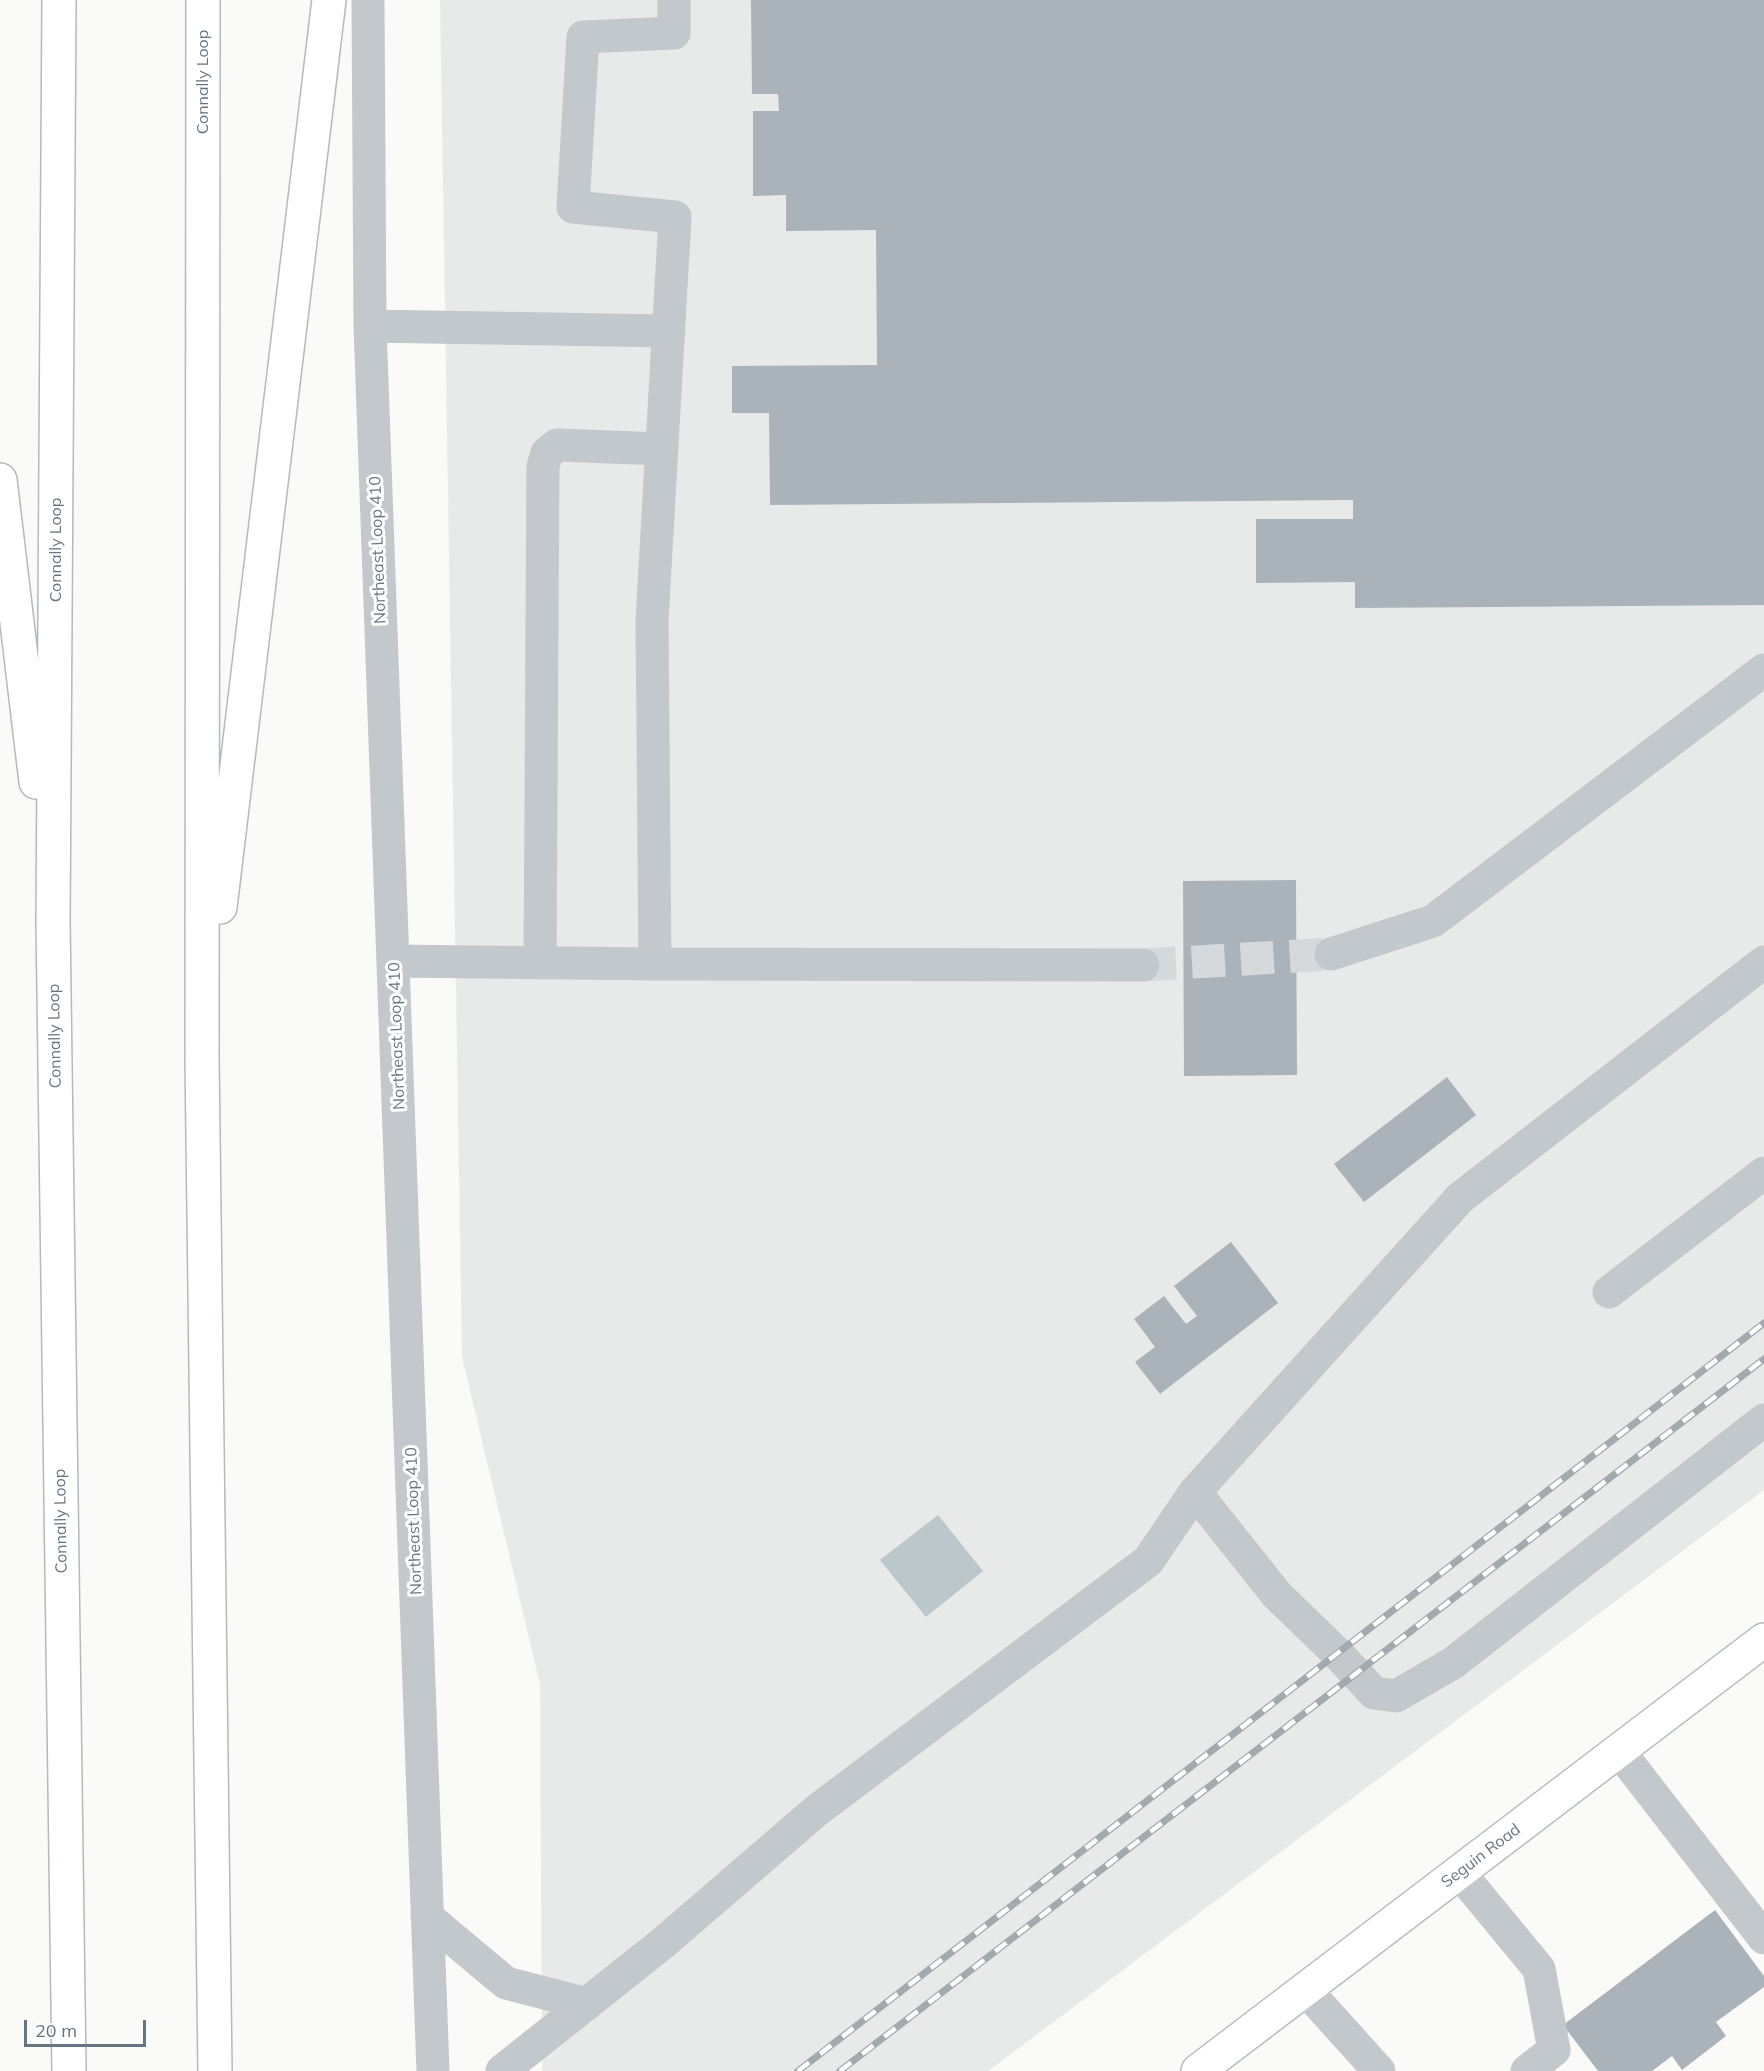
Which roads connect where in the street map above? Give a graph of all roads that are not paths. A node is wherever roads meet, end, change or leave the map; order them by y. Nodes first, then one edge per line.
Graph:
1 (59, 0) edge
2 (203, 0) edge
3 (329, 0) edge
4 (368, 0) edge
5 (674, 0) edge
6 (370, 326) junction
7 (669, 331) junction
8 (662, 449) junction
9 (0, 480) edge
10 (1764, 670) edge
11 (53, 921) junction
12 (1331, 954) tunnel mouth
13 (394, 961) junction
14 (1764, 962) edge
15 (540, 963) junction
16 (655, 964) junction
17 (1143, 965) tunnel mouth
18 (202, 1058) junction
19 (1764, 1173) edge
20 (1609, 1292) dead end
21 (1764, 1420) edge
22 (1196, 1492) junction
23 (1764, 1640) edge
24 (1619, 1751) junction
25 (1459, 1872) junction
26 (428, 1917) junction
27 (1764, 1938) edge
28 (1305, 1989) junction
29 (587, 2004) junction
30 (1562, 2061) edge
31 (69, 2071) edge
32 (215, 2071) edge
33 (433, 2071) edge
34 (502, 2071) edge
35 (1198, 2071) edge
36 (1379, 2071) edge
37 (1527, 2071) edge

1 - 11 main road, Connally Loop
2 - 18 main road, Connally Loop
3 - 18 main road
4 - 6 street, Northeast Loop 410
5 - 7 street
6 - 7 street
6 - 13 street, Northeast Loop 410
7 - 8 street
8 - 15 street
8 - 16 street
9 - 11 main road
10 - 12 street
11 - 31 main road, Connally Loop
13 - 15 street
13 - 26 street, Northeast Loop 410
14 - 22 street
15 - 16 street
16 - 17 street
18 - 32 main road, Connally Loop
19 - 20 street
21 - 22 street
22 - 29 street
23 - 24 main road, Seguin Road
24 - 25 main road, Seguin Road
24 - 27 street
25 - 28 main road, Seguin Road
25 - 30 street
26 - 29 street
26 - 33 street, Northeast Loop 410
28 - 35 main road, Seguin Road
28 - 36 street
29 - 34 street
30 - 37 street

